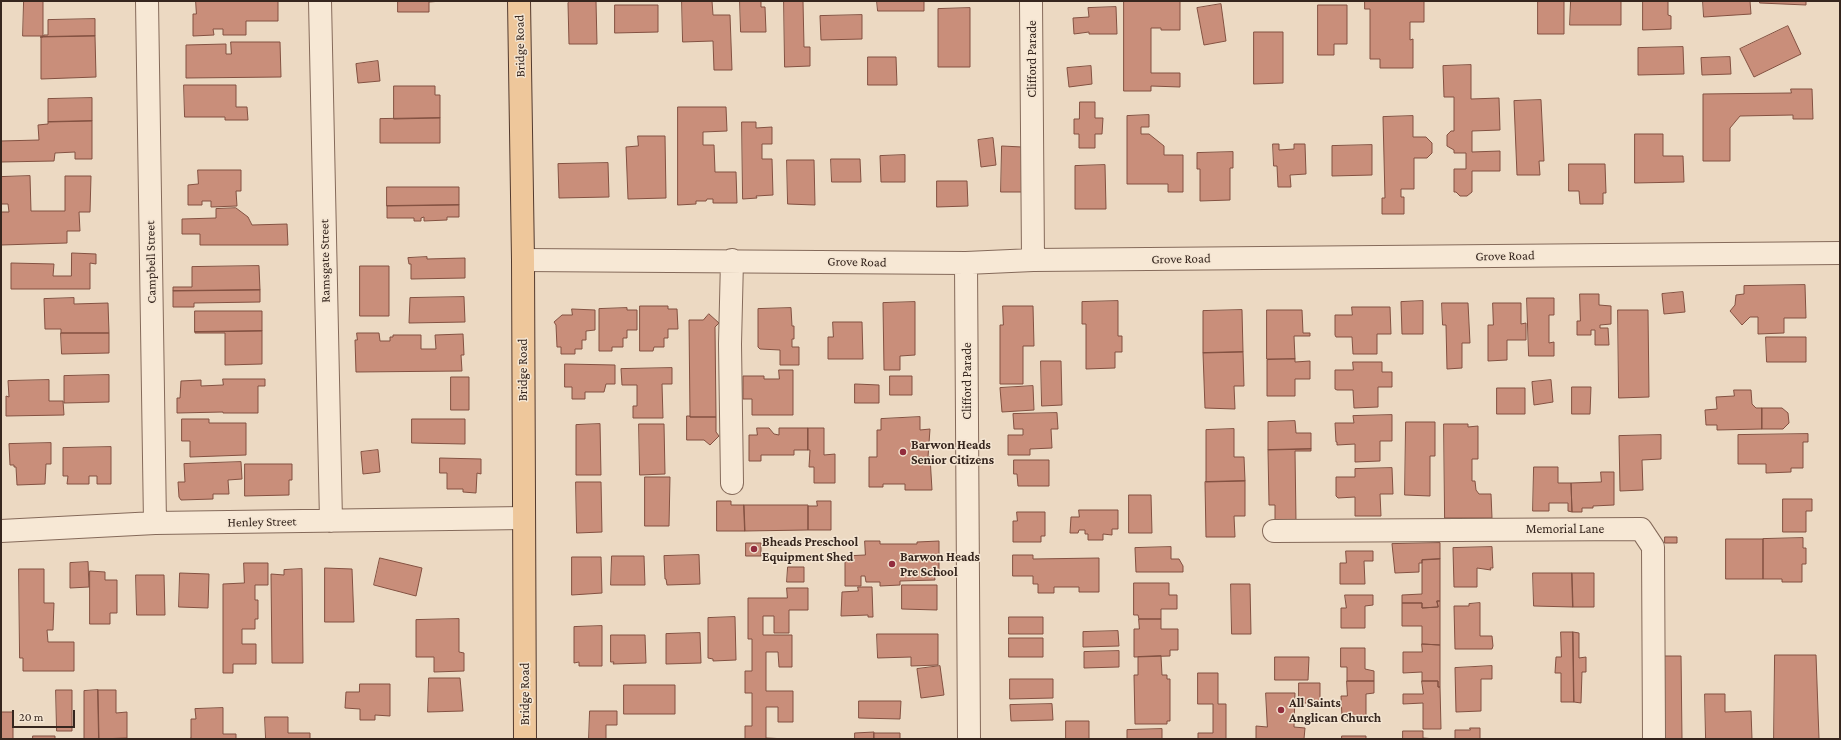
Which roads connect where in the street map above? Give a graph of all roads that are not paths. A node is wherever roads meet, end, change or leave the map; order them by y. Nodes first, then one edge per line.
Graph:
1 (147, 1) edge
2 (320, 1) edge
3 (519, 1) edge
4 (1031, 1) edge
5 (1840, 253) edge
6 (523, 260) junction
7 (732, 260) junction
8 (1033, 260) junction
9 (966, 262) junction
10 (732, 483) dead end
11 (524, 518) junction
12 (331, 521) junction
13 (155, 523) junction
14 (1, 531) edge
15 (1274, 531) dead end
16 (525, 739) edge
17 (969, 739) edge
18 (1654, 739) edge

1 - 13 street, Campbell Street
2 - 12 street, Ramsgate Street
3 - 6 main road, Bridge Road
4 - 8 street, Clifford Parade
5 - 8 street, Grove Road
6 - 7 street, Grove Road
6 - 11 main road, Bridge Road
7 - 9 street, Grove Road
7 - 10 street
8 - 9 street, Grove Road
9 - 17 street, Clifford Parade
11 - 12 street, Henley Street
11 - 16 main road, Bridge Road
12 - 13 street, Henley Street
13 - 14 street, Henley Street
15 - 18 street, Memorial Lane

